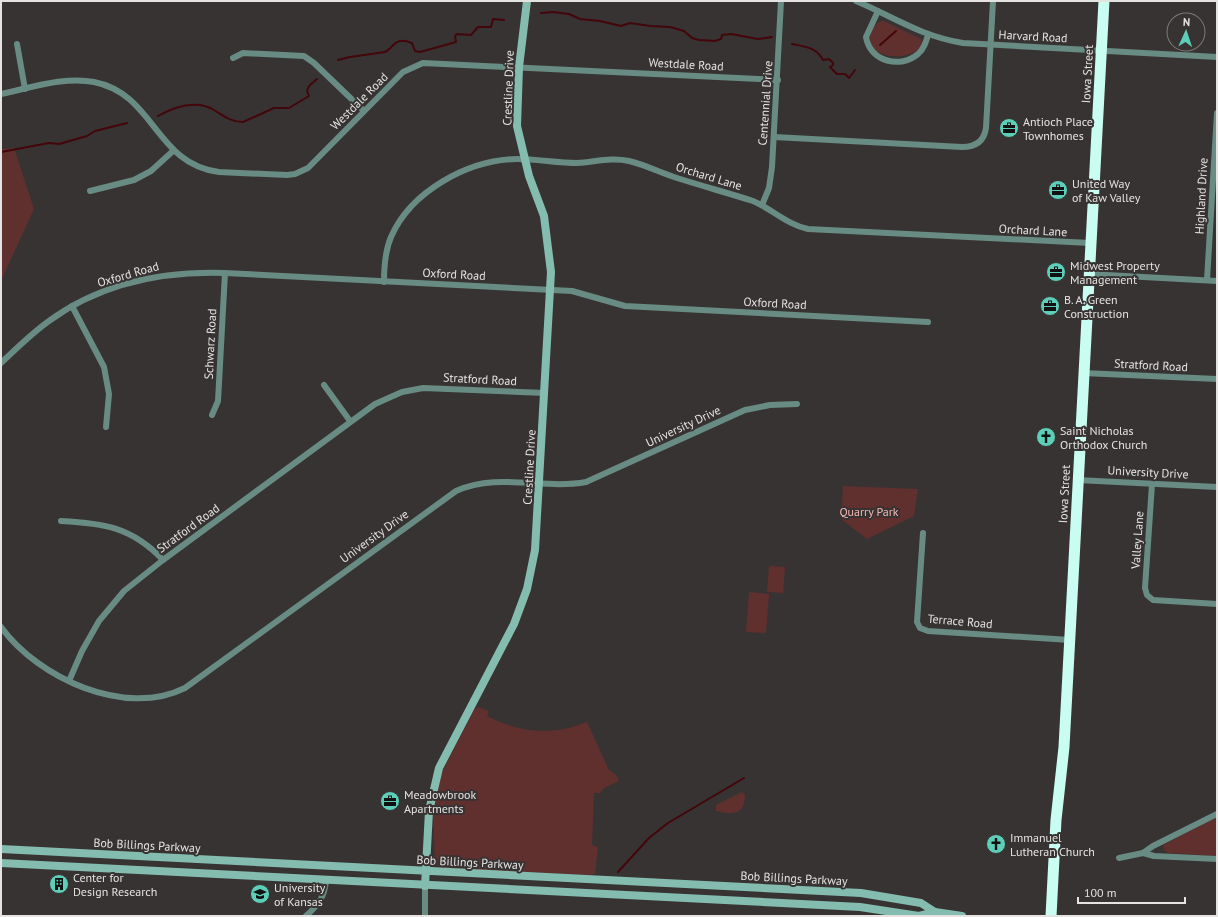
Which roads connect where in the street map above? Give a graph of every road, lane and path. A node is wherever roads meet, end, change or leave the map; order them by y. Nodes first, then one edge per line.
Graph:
1 (527, 1) edge
2 (781, 1) edge
3 (856, 1) edge
4 (993, 1) edge
5 (1104, 1) edge
6 (878, 11) junction
7 (928, 35) junction
8 (17, 44) dead end
9 (990, 45) junction
10 (1102, 50) junction
11 (1217, 56) edge
12 (233, 58) dead end
13 (519, 67) junction
14 (778, 80) junction
15 (25, 89) junction
16 (1, 94) edge
17 (364, 111) junction
18 (1217, 112) edge
19 (774, 137) junction
20 (173, 151) junction
21 (525, 160) junction
22 (90, 191) dead end
23 (762, 205) junction
24 (1090, 244) junction
25 (225, 273) junction
26 (1088, 274) junction
27 (1207, 280) junction
28 (1217, 281) edge
29 (384, 282) junction
30 (551, 290) junction
31 (72, 306) junction
32 (928, 322) dead end
33 (1, 363) edge
34 (1084, 373) junction
35 (1217, 379) edge
36 (324, 385) dead end
37 (545, 393) junction
38 (797, 404) dead end
39 (212, 415) dead end
40 (350, 421) junction
41 (106, 427) dead end
42 (1078, 480) junction
43 (540, 484) junction
44 (1152, 484) junction
45 (1217, 487) edge
46 (61, 521) dead end
47 (923, 533) dead end
48 (163, 560) junction
49 (1217, 604) edge
50 (1, 627) edge
51 (1070, 640) junction
52 (69, 681) junction
53 (1217, 814) edge
54 (1159, 843) junction
55 (1, 849) edge
56 (1144, 853) junction
57 (1166, 856) junction
58 (1119, 858) dead end
59 (1217, 859) edge
60 (1, 863) edge
61 (426, 872) junction
62 (326, 880) junction
63 (425, 886) junction
64 (935, 912) junction
65 (306, 916) edge
66 (425, 916) edge
67 (962, 916) edge
68 (1050, 916) edge

1 - 13 main road, Crestline Drive
2 - 14 street, Centennial Drive
3 - 6 street, Harvard Road
4 - 9 street
5 - 10 highway, Iowa Street
6 - 7 street, Harvard Road
6 - 7 street
7 - 9 street, Harvard Road
8 - 15 street
9 - 10 street, Harvard Road
9 - 19 street
10 - 11 street, Harvard Road
10 - 24 highway, Iowa Street
12 - 17 street
13 - 14 street, Westdale Road
13 - 17 street, Westdale Road
13 - 21 main road, Crestline Drive
14 - 19 street, Centennial Drive
15 - 16 street, Westdale Road
15 - 20 street, Westdale Road
17 - 20 street, Westdale Road
18 - 27 street, Highland Drive
19 - 23 street, Centennial Drive
20 - 22 street
21 - 23 street, Orchard Lane
21 - 29 street, Orchard Lane
21 - 30 main road, Crestline Drive
23 - 24 street, Orchard Lane
24 - 26 highway, Iowa Street
25 - 29 street, Oxford Road
25 - 31 street, Oxford Road
25 - 39 street, Schwarz Road
26 - 27 street
26 - 34 highway, Iowa Street
27 - 28 street
29 - 30 street, Oxford Road
30 - 32 street, Oxford Road
30 - 37 main road, Crestline Drive
31 - 33 street, Oxford Road
31 - 41 street
34 - 35 street, Stratford Road
34 - 42 highway, Iowa Street
36 - 40 street
37 - 40 street, Stratford Road
37 - 43 main road, Crestline Drive
38 - 43 street, University Drive
40 - 48 street, Stratford Road
42 - 44 street, University Drive
42 - 51 highway, Iowa Street
43 - 52 street, University Drive
43 - 61 main road, Crestline Drive
44 - 45 street, University Drive
44 - 49 street, Valley Lane
46 - 48 street
47 - 51 street, Terrace Road
48 - 52 street, Stratford Road
50 - 52 street, University Drive
51 - 68 highway, Iowa Street
53 - 54 street
54 - 56 street
54 - 57 street
55 - 61 main road, Bob Billings Parkway
56 - 57 street
56 - 58 street
57 - 59 street
60 - 62 main road, Bob Billings Parkway
61 - 63 main road, Crestline Drive
61 - 64 main road, Bob Billings Parkway
62 - 63 main road, Bob Billings Parkway
62 - 65 street
63 - 64 main road, Bob Billings Parkway
63 - 66 street, Crestline Drive
64 - 67 main road, Bob Billings Parkway

